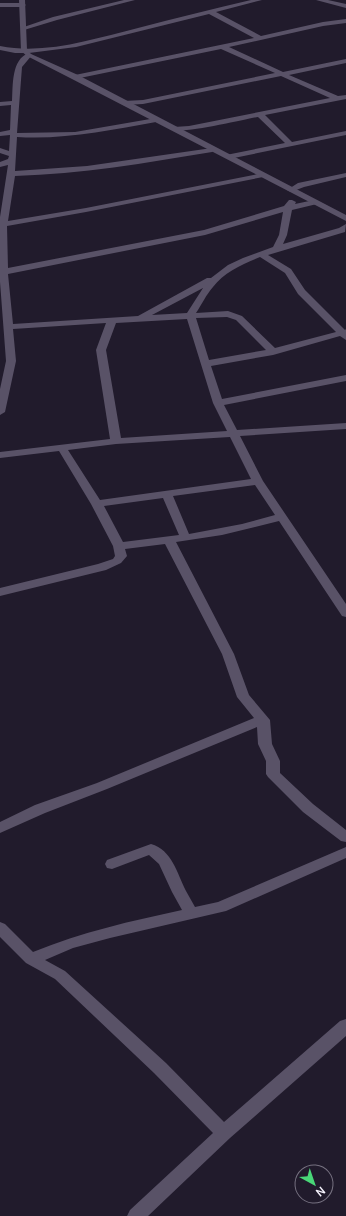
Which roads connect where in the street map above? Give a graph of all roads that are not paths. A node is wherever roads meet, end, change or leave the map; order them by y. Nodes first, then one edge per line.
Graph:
1 (132, 0) edge
2 (259, 0) edge
3 (319, 0) edge
4 (22, 3) edge
5 (0, 5) edge
6 (346, 6) edge
7 (211, 12) junction
8 (346, 21) edge
9 (24, 28) junction
10 (260, 38) junction
11 (222, 47) junction
12 (0, 48) edge
13 (27, 53) junction
14 (346, 61) edge
15 (282, 75) junction
16 (75, 77) junction
17 (326, 94) junction
18 (346, 97) edge
19 (337, 99) junction
20 (143, 102) junction
21 (15, 103) junction
22 (124, 103) junction
23 (316, 103) junction
24 (346, 103) edge
25 (0, 104) edge
26 (134, 108) junction
27 (261, 115) junction
28 (156, 120) junction
29 (177, 130) junction
30 (14, 133) junction
31 (346, 133) edge
32 (0, 134) edge
33 (290, 144) junction
34 (0, 150) edge
35 (212, 150) junction
36 (229, 157) junction
37 (12, 164) junction
38 (0, 165) edge
39 (0, 169) edge
40 (40, 174) junction
41 (264, 175) junction
42 (346, 175) edge
43 (10, 186) junction
44 (291, 190) junction
45 (301, 195) junction
46 (314, 202) junction
47 (288, 207) junction
48 (346, 218) edge
49 (1, 224) edge
50 (346, 227) edge
51 (276, 250) junction
52 (262, 255) junction
53 (4, 272) junction
54 (218, 276) junction
55 (190, 315) junction
56 (139, 319) junction
57 (112, 320) junction
58 (5, 333) edge
59 (345, 334) edge
60 (273, 352) junction
61 (206, 364) junction
62 (346, 378) edge
63 (218, 403) junction
64 (0, 412) edge
65 (346, 426) edge
66 (235, 434) junction
67 (116, 441) junction
68 (0, 448) edge
69 (62, 448) junction
70 (16, 453) junction
71 (0, 455) edge
72 (258, 480) junction
73 (167, 494) junction
74 (97, 504) junction
75 (285, 522) junction
76 (185, 537) junction
77 (169, 540) junction
78 (119, 546) junction
79 (0, 592) edge
80 (346, 613) edge
81 (263, 720) junction
82 (0, 828) edge
83 (346, 837) edge
84 (346, 852) edge
85 (112, 864) dead end
86 (192, 914) junction
87 (0, 928) edge
88 (31, 959) junction
89 (346, 1026) edge
90 (224, 1133) junction
91 (136, 1216) edge

1 - 9 street
2 - 7 street
3 - 6 street
4 - 5 street
4 - 9 street
7 - 10 street
7 - 13 street
8 - 10 street
9 - 13 street
10 - 11 street
11 - 15 street
11 - 16 street
12 - 13 street
13 - 16 street
13 - 21 street
14 - 15 street
15 - 17 street
15 - 20 street
16 - 22 street
17 - 19 street
17 - 23 street
18 - 19 street
19 - 23 street
19 - 24 street
20 - 22 street
20 - 26 street
21 - 25 street
21 - 30 street
22 - 26 street
23 - 27 street
26 - 28 street
27 - 29 street
27 - 33 street
28 - 29 street
28 - 30 street
29 - 35 street
30 - 32 street
30 - 37 street
31 - 33 street
33 - 36 street
34 - 37 street
35 - 36 street
35 - 40 street
36 - 41 street
37 - 38 street
37 - 39 street
37 - 40 street
37 - 43 street
40 - 43 street
41 - 44 street
41 - 49 street
42 - 44 street
43 - 49 street
44 - 45 street
45 - 46 street
45 - 47 street
46 - 47 street
46 - 48 street
47 - 51 street
47 - 53 street
49 - 53 street
50 - 51 street
51 - 52 street
52 - 54 street
52 - 59 street
53 - 58 street
54 - 55 street
54 - 56 street
55 - 56 street
55 - 60 street
55 - 61 street
56 - 57 street
57 - 58 street
57 - 67 street
58 - 64 street
59 - 60 street
60 - 61 street
61 - 63 street
62 - 63 street
63 - 66 street
65 - 66 street
66 - 67 street
66 - 72 street
67 - 69 street
68 - 70 street
69 - 70 street
69 - 74 street
70 - 71 street
72 - 73 street
72 - 75 street
73 - 74 street
73 - 76 street
74 - 78 street
75 - 76 street
75 - 80 street
76 - 77 street
77 - 78 street
77 - 81 street
78 - 79 street
81 - 82 street
81 - 83 street
84 - 86 street
85 - 86 street
86 - 88 street
87 - 88 street
88 - 90 street
89 - 90 street
90 - 91 street

